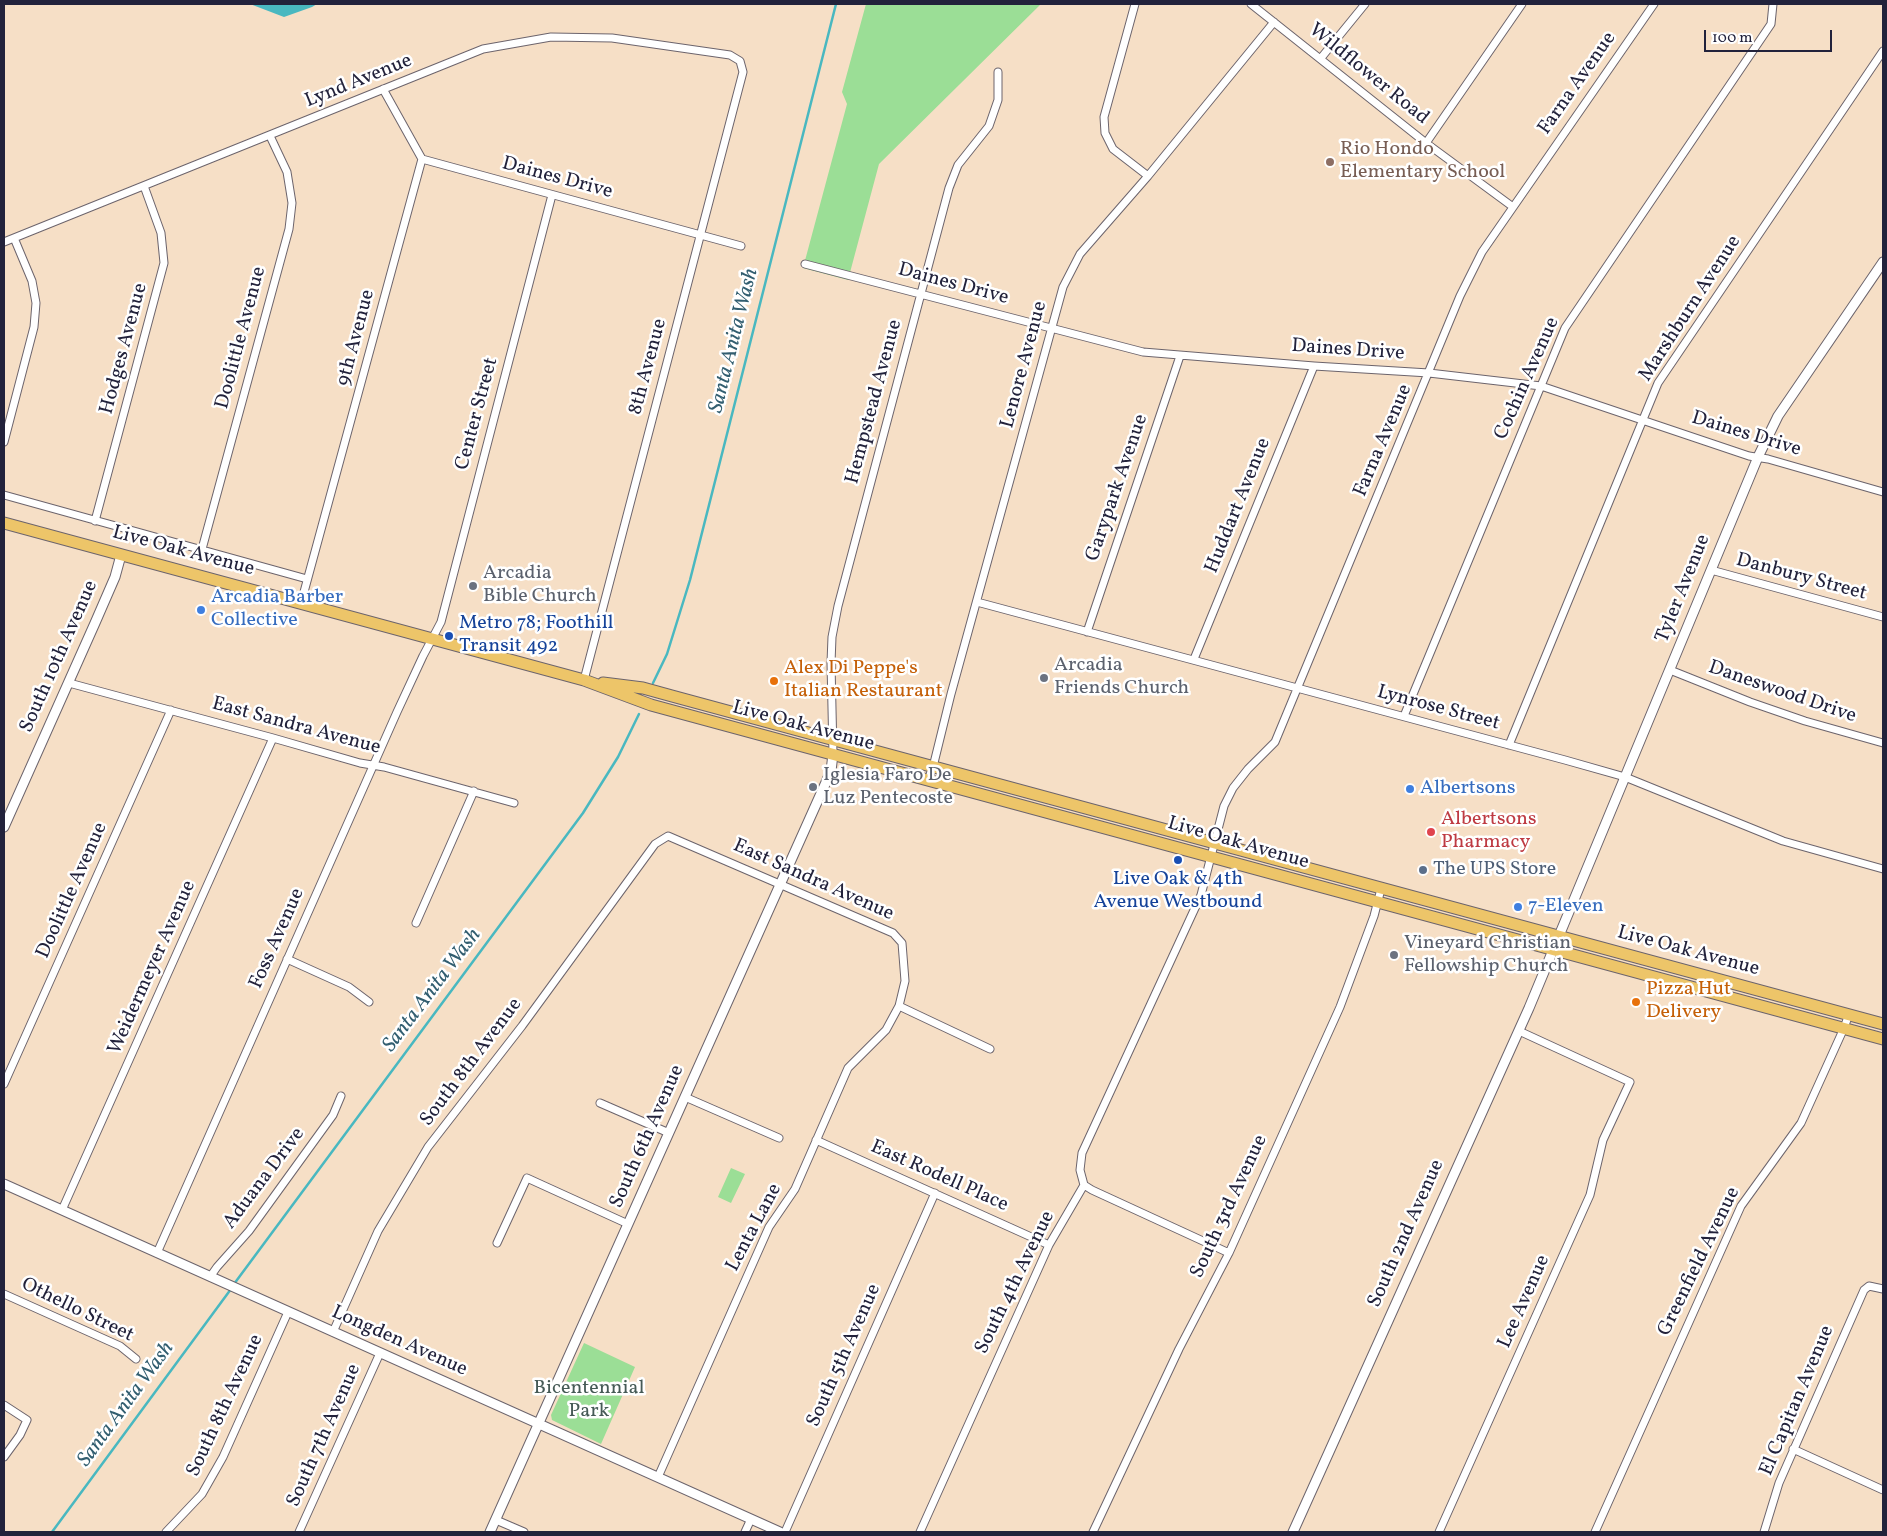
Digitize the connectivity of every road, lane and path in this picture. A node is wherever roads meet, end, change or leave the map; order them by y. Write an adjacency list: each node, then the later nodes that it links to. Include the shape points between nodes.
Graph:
1 (1135, 4): 16 (street, via 1104,117 1105,133 1113,149)
2 (1251, 4): 7 (street, Wildflower Road)
3 (1365, 4): 9 (street)
4 (1522, 4): 14 (street)
5 (1654, 4): 19 (street, Farna Avenue)
6 (1773, 4): 31 (street, Cochin Avenue, via 1771,24 1565,328)
7 (1274, 22): 9 (street, Wildflower Road); 16 (street, Lenore Avenue)
8 (1883, 51): 32 (street, Marshburn Avenue, via 1658,383)
9 (1321, 58): 14 (street, Wildflower Road)
10 (740, 61): 12 (street, Lynd Avenue, via 730,55 612,38 551,37 483,49); 20 (street, 8th Avenue, via 743,72)
11 (998, 72): 26 (street, Hempstead Avenue, via 995,113 990,126 958,165)
12 (384, 89): 13 (street, Lynd Avenue); 15 (street)
13 (270, 136): 17 (street, Lynd Avenue); 39 (street, Doolittle Avenue, via 287,172 292,203 289,229)
14 (1426, 143): 19 (street, Wildflower Road)
15 (422, 159): 18 (street, Daines Drive); 42 (street, 9th Avenue)
16 (1148, 176): 27 (street, Lenore Avenue, via 1080,254 1063,286)
17 (144, 186): 21 (street, Lynd Avenue); 37 (street, Hodges Avenue, via 161,233 164,263)
18 (552, 195): 20 (street, Daines Drive); 47 (street, Center Street, via 441,622)
19 (1513, 207): 30 (street, Farna Avenue, via 1482,252 1460,296)
20 (701, 236): 23 (street, Daines Drive); 50 (street, 8th Avenue)
21 (14, 238): 22 (street, Lynd Avenue); 33 (street, via 32,281 36,303 34,327)
22 (4, 242)
23 (741, 246)
24 (1883, 262): 34 (street, Tyler Avenue, via 1778,416)
25 (805, 264): 26 (street, Daines Drive)
26 (921, 293): 27 (street, Daines Drive); 56 (street, Hempstead Avenue, via 836,614 831,663)
27 (1051, 327): 28 (street, Daines Drive, via 1142,352); 43 (street, Lenore Avenue)
28 (1180, 356): 29 (street, Daines Drive); 46 (street, Garypark Avenue)
29 (1314, 366): 30 (street, Daines Drive); 48 (street, Huddart Avenue)
30 (1430, 373): 31 (street, Daines Drive); 52 (street, Farna Avenue)
31 (1541, 386): 32 (street, Daines Drive); 54 (street, Cochin Avenue)
32 (1643, 419): 34 (street, Daines Drive); 58 (street, Marshburn Avenue)
33 (4, 442)
34 (1758, 457): 35 (street, Daines Drive); 41 (street, Tyler Avenue)
35 (1883, 492)
36 (4, 495): 37 (street, Live Oak Avenue)
37 (95, 521): 39 (street, Live Oak Avenue)
38 (4, 523): 40 (main road, Live Oak Avenue)
39 (202, 549): 42 (street, Live Oak Avenue)
40 (121, 555): 44 (main road, Live Oak Avenue); 51 (street, South 10th Avenue, via 115,577)
41 (1711, 570): 45 (street, Danbury Street); 49 (street, Tyler Avenue)
42 (307, 578): 44 (street, 9th Avenue)
43 (977, 602): 46 (street, Lynrose Street); 61 (street, Lenore Avenue)
44 (301, 603): 47 (main road, Live Oak Avenue)
45 (1883, 617)
46 (1087, 632): 48 (street, Lynrose Street)
47 (432, 640): 50 (main road, Live Oak Avenue); 60 (street, Foss Avenue)
48 (1194, 659): 52 (street, Lynrose Street)
49 (1670, 670): 57 (street, Daneswood Drive, via 1805,721); 62 (street, Tyler Avenue)
50 (584, 680): 56 (main road, Live Oak Avenue, via 643,688); 59 (main road, Live Oak Avenue, via 637,701)
51 (69, 683): 53 (street, East Sandra Avenue); 66 (street, South 10th Avenue)
52 (1298, 688): 54 (street, Lynrose Street); 68 (street, Farna Avenue, via 1275,742 1233,788 1224,806)
53 (171, 710): 55 (street, East Sandra Avenue); 86 (street, Doolittle Avenue)
54 (1404, 716): 58 (street, Lynrose Street)
55 (273, 738): 60 (street, East Sandra Avenue); 96 (street, Weidermeyer Avenue)
56 (833, 740): 59 (street, Hempstead Avenue); 61 (main road, Live Oak Avenue)
57 (1883, 743)
58 (1509, 745): 62 (street, Lynrose Street)
59 (833, 754): 63 (main road, Live Oak Avenue); 71 (street, South 6th Avenue, via 832,767)
60 (374, 766): 64 (street, East Sandra Avenue); 77 (street, Foss Avenue)
61 (933, 767): 63 (street, Lenore Avenue); 68 (main road, Live Oak Avenue)
62 (1625, 778): 70 (street, Lynrose Street, via 1783,841); 75 (street, Tyler Avenue)
63 (928, 780): 69 (main road, Live Oak Avenue)
64 (474, 791): 65 (street, East Sandra Avenue); 74 (street)
65 (514, 803)
66 (4, 827)
67 (668, 836): 71 (street, East Sandra Avenue); 106 (street, South 8th Avenue, via 655,844 522,1026 428,1147 378,1231)
68 (1214, 843): 69 (street, Farna Avenue); 72 (main road, Live Oak Avenue)
69 (1210, 856): 73 (main road, Live Oak Avenue); 94 (street, via 1201,894 1082,1153 1080,1170)
70 (1883, 869)
71 (780, 884): 79 (street, East Sandra Avenue, via 893,933 902,943 905,981); 88 (street, South 6th Avenue)
72 (1381, 889): 73 (street, South 3rd Avenue); 75 (main road, Live Oak Avenue)
73 (1378, 903): 76 (main road, Live Oak Avenue); 101 (street, South 3rd Avenue, via 1340,1007)
74 (416, 922)
75 (1559, 937): 76 (street, Tyler Avenue); 80 (main road, Live Oak Avenue)
76 (1554, 950): 82 (main road, Live Oak Avenue); 83 (street, South 2nd Avenue)
77 (287, 959): 78 (street, via 349,987); 100 (street, Foss Avenue)
78 (369, 1002)
79 (899, 1006): 85 (street); 92 (street, Lenta Lane, via 886,1030 848,1068)
80 (1849, 1014): 81 (main road, Live Oak Avenue); 82 (street, Greenfield Avenue)
81 (1883, 1024)
82 (1844, 1028): 84 (main road, Live Oak Avenue); 128 (street, Greenfield Avenue, via 1801,1123 1741,1206)
83 (1519, 1030): 126 (street, South 2nd Avenue); 127 (street, Lee Avenue, via 1630,1082 1603,1140 1590,1195)
84 (1883, 1037)
85 (990, 1049)
86 (4, 1084)
87 (342, 1096): 102 (street, Aduana Drive, via 332,1115 249,1231)
88 (685, 1097): 90 (street, South 6th Avenue); 91 (street)
89 (600, 1103): 90 (street)
90 (669, 1133): 97 (street, South 6th Avenue)
91 (779, 1138)
92 (816, 1140): 95 (street, East Rodell Place); 113 (street, Lenta Lane, via 795,1189 769,1227)
93 (4, 1184): 96 (street, Longden Avenue)
94 (1084, 1185): 99 (street, South 4th Avenue); 101 (street)
95 (935, 1193): 99 (street, East Rodell Place); 123 (street, South 5th Avenue)
96 (62, 1210): 100 (street, Longden Avenue)
97 (628, 1224): 98 (street, via 527,1178); 110 (street, South 6th Avenue)
98 (497, 1244)
99 (1049, 1245): 124 (street, South 4th Avenue)
100 (157, 1253): 102 (street, Longden Avenue)
101 (1229, 1253): 125 (street, South 3rd Avenue, via 1179,1349)
102 (210, 1277): 105 (street, Longden Avenue)
103 (1883, 1289): 111 (street, El Capitan Avenue, via 1868,1286 1864,1290)
104 (4, 1294): 108 (street, Othello Street, via 120,1346)
105 (288, 1312): 106 (street, Longden Avenue); 117 (street, South 8th Avenue, via 223,1457 202,1494)
106 (333, 1332): 107 (street, Longden Avenue)
107 (380, 1353): 110 (street, Longden Avenue); 118 (street, South 7th Avenue)
108 (136, 1359)
109 (4, 1405): 112 (street, via 27,1420)
110 (539, 1424): 113 (street, Longden Avenue); 116 (street, South 6th Avenue)
111 (1793, 1449): 114 (street); 129 (street, El Capitan Avenue)
112 (4, 1456)
113 (658, 1477): 115 (street, Longden Avenue)
114 (1883, 1490)
115 (751, 1519): 121 (street); 122 (street, Longden Avenue)
116 (496, 1520): 119 (street, South 6th Avenue); 120 (street)
117 (166, 1532)
118 (299, 1532)
119 (490, 1532)
120 (524, 1532)
121 (745, 1532)
122 (780, 1532)
123 (785, 1532)
124 (920, 1532)
125 (1094, 1532)
126 (1293, 1532)
127 (1440, 1532)
128 (1594, 1532)
129 (1764, 1532)

